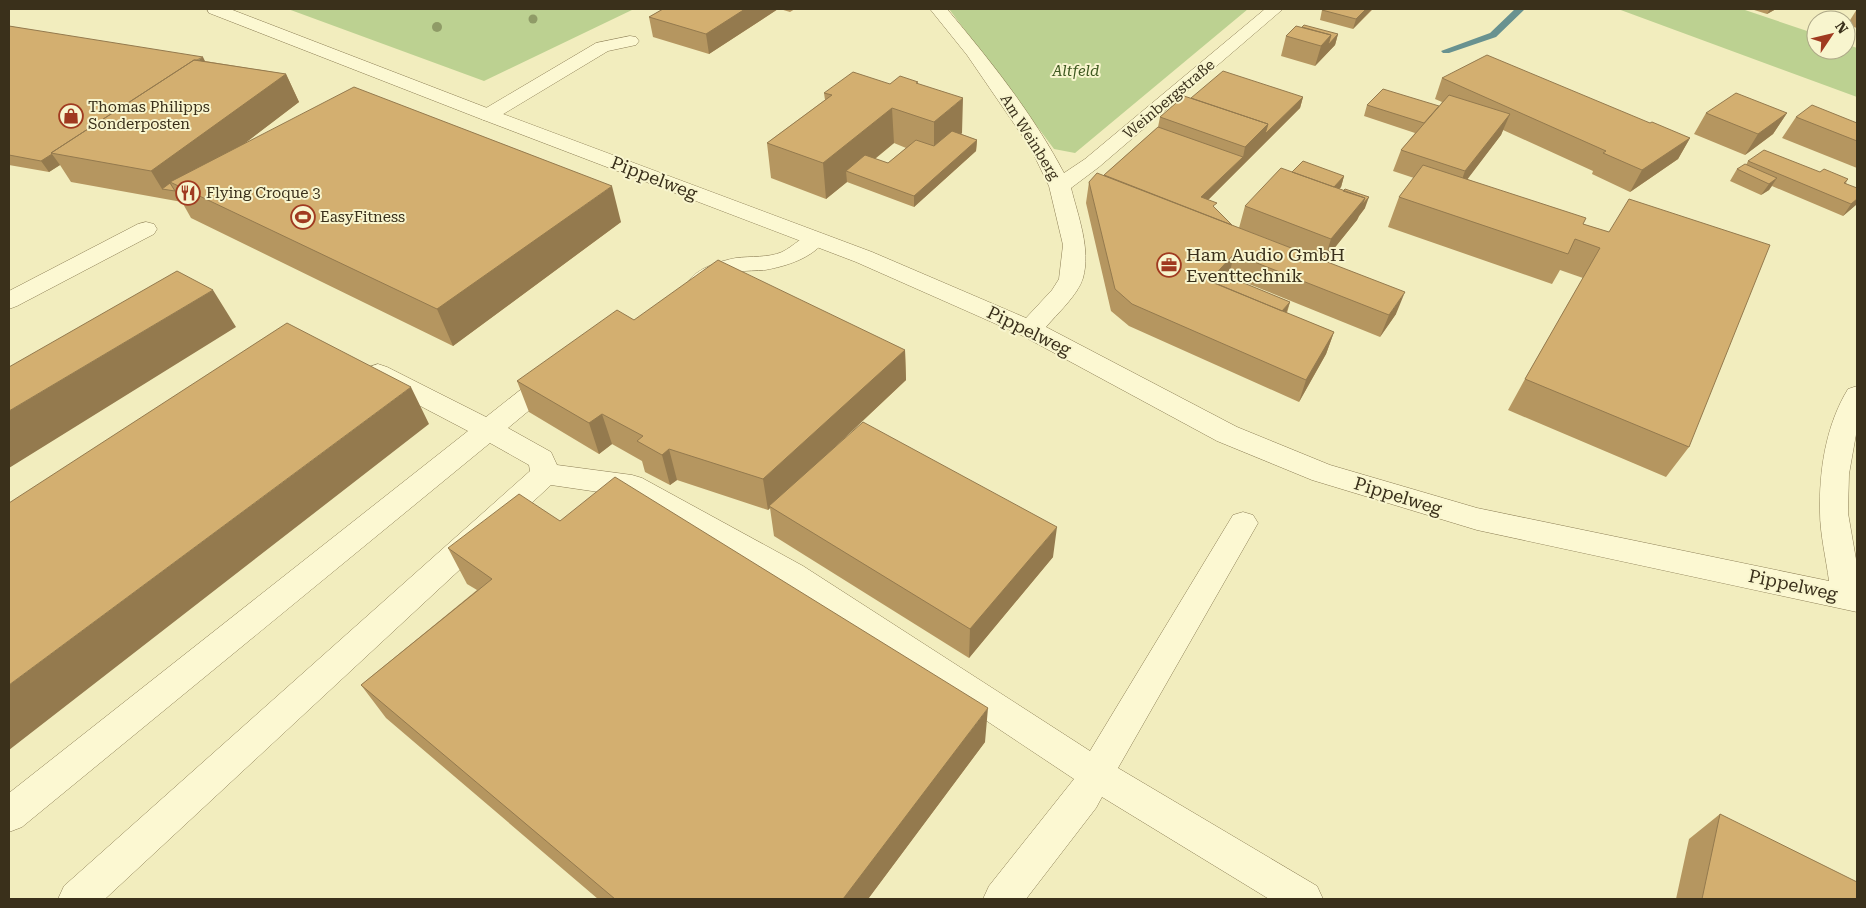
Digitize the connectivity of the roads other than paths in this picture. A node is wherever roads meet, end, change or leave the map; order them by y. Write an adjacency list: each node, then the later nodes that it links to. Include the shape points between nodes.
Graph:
1 (214, 9): 5 (street, Pippelweg)
2 (938, 9): 6 (street, Am Weinberg, via 973,51 1040,146)
3 (1275, 9): 6 (street, Weinbergstraße, via 1092,163)
4 (630, 41): 5 (street, via 602,47)
5 (488, 115): 8 (street, Pippelweg)
6 (1060, 186): 11 (street, Am Weinberg, via 1074,245 1071,279)
7 (146, 229): 10 (street)
8 (815, 238): 9 (street, via 789,257 736,265 714,273); 11 (street, Pippelweg)
9 (682, 294)
10 (9, 301)
11 (1030, 329): 18 (street, Pippelweg, via 1227,434 1322,473 1476,519)
12 (356, 362): 15 (street)
13 (576, 363): 15 (street, via 551,378)
14 (1857, 395): 18 (street, via 1842,434 1835,474 1834,513)
15 (488, 429): 16 (street, via 541,459); 20 (street)
16 (544, 474): 19 (street, via 632,486 792,574); 21 (street)
17 (1242, 523): 19 (street)
18 (1852, 597)
19 (1096, 774): 22 (street, via 1083,796); 23 (street)
20 (9, 815)
21 (77, 899)
22 (1002, 899)
23 (1304, 899)

